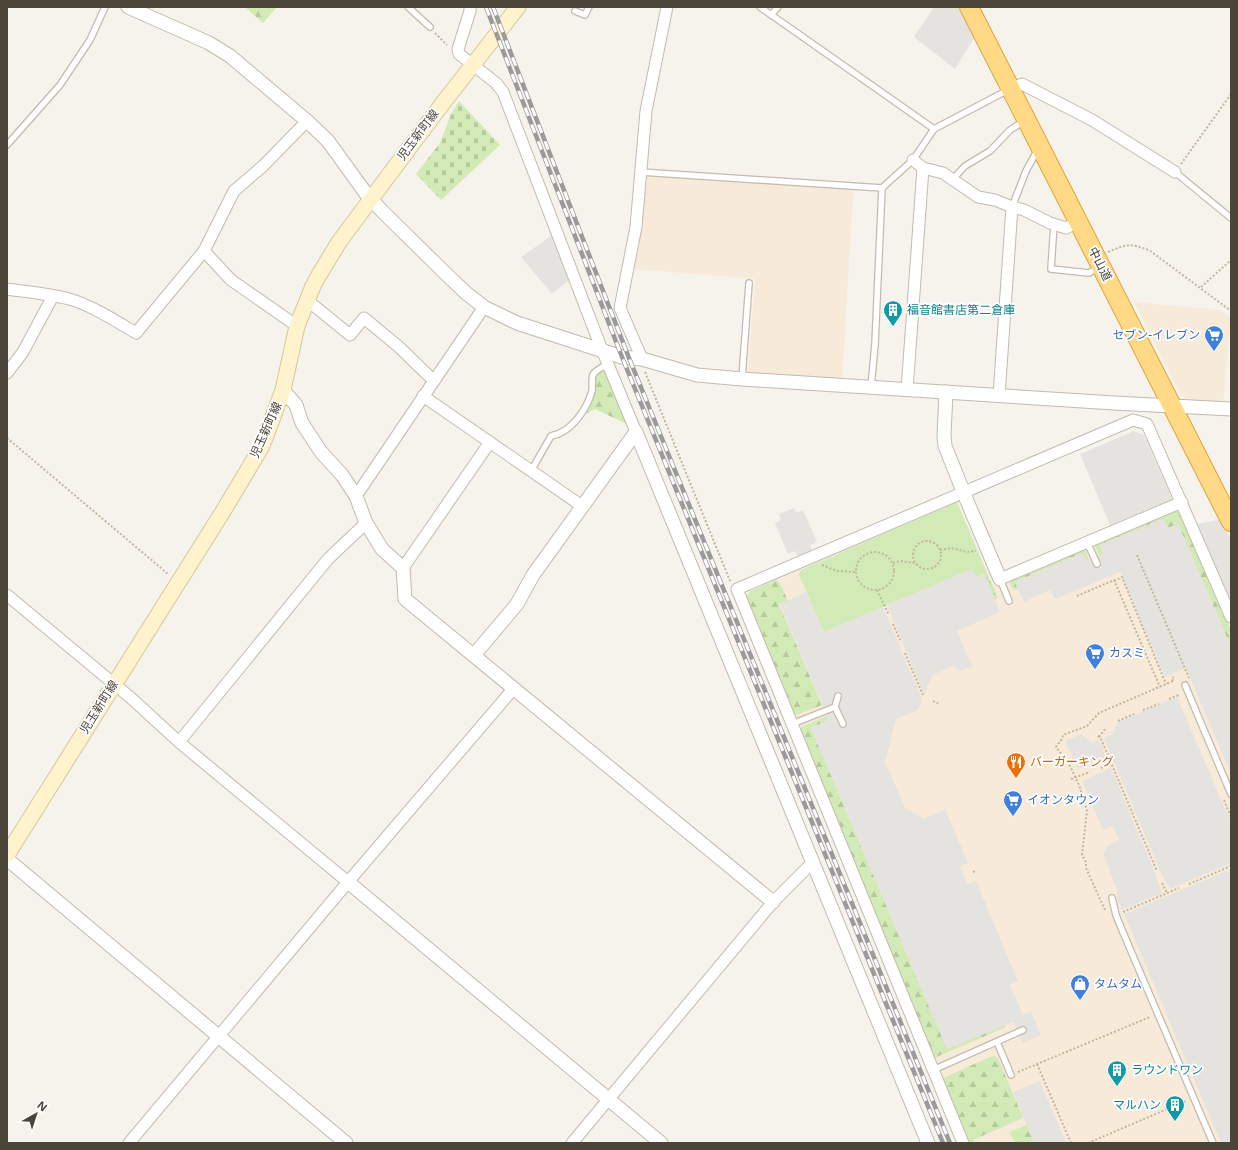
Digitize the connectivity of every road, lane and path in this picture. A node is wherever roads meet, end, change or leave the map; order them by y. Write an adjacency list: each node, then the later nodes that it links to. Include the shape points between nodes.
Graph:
1 (105, 7): 21 (lane, via 90,40 60,85)
2 (128, 7): 19 (street, via 209,42 230,56)
3 (408, 7): 13 (lane)
4 (470, 7): 14 (street, via 458,49)
5 (518, 7): 15 (main road, 児玉新町線)
6 (589, 7): 11 (lane, via 585,15)
7 (667, 7): 25 (street, via 646,111)
8 (760, 7): 12 (lane)
9 (778, 7): 12 (lane)
10 (969, 7): 16 (highway, 中山道)
11 (575, 11)
12 (771, 15): 20 (lane)
13 (430, 27): 14 (path)
14 (460, 56): 15 (street)
15 (473, 66): 29 (main road, 児玉新町線); 45 (street, via 504,92)
16 (1010, 89): 18 (highway, 中山道); 20 (lane); 26 (street, via 1022,84 1092,120)
17 (1231, 94): 26 (path)
18 (1027, 120): 22 (highway, 中山道); 27 (lane, via 1018,124 990,150 965,166)
19 (307, 121): 29 (street, via 328,141); 34 (street, via 263,166 234,191)
20 (934, 129): 23 (lane)
21 (7, 145)
22 (1040, 146): 30 (lane, via 1026,171); 32 (highway, 中山道)
23 (913, 160): 24 (street); 28 (lane)
24 (923, 168): 27 (street, via 942,173); 53 (street)
25 (641, 172): 28 (lane); 46 (street, via 636,227 620,308)
26 (1175, 172): 31 (lane)
27 (952, 180): 30 (street, via 978,198 995,200)
28 (882, 188): 51 (lane)
29 (371, 198): 41 (main road, 児玉新町線, via 332,254); 42 (street, via 443,272)
30 (1012, 207): 33 (street); 56 (street)
31 (1231, 218)
32 (1078, 222): 33 (street, via 1066,228); 36 (highway, 中山道)
33 (1054, 224): 36 (lane, via 1051,269 1088,273)
34 (204, 251): 40 (street, via 136,333 111,318 70,300); 44 (street, via 231,280)
35 (1231, 260): 38 (path)
36 (1099, 261): 38 (path, via 1124,245 1135,245 1149,250); 58 (highway, 中山道)
37 (749, 283): 49 (lane)
38 (1200, 287): 43 (path)
39 (7, 290): 40 (street)
40 (53, 296): 48 (street, via 23,352)
41 (307, 300): 44 (main road, 児玉新町線); 50 (street, via 350,335 364,318)
42 (484, 307): 45 (street, via 517,323); 50 (street)
43 (1231, 311)
44 (297, 326): 52 (main road, 児玉新町線)
45 (602, 350): 46 (street, via 622,357); 47 (street)
46 (642, 359): 49 (street, via 697,375); 84 (path, via 642,365 728,578 731,585)
47 (608, 364): 61 (street); 64 (lane, via 594,374 592,390 578,418 559,435 551,436)
48 (7, 373)
49 (742, 379): 51 (street)
50 (434, 381): 55 (street)
51 (871, 387): 53 (street)
52 (284, 390): 66 (street, via 296,405 302,423 320,452 342,475); 83 (main road, 児玉新町線, via 262,446)
53 (907, 390): 54 (street)
54 (946, 392): 56 (street); 65 (street, via 945,446)
55 (423, 396): 63 (street); 66 (street)
56 (999, 396): 57 (street)
57 (1142, 405): 58 (street); 60 (street)
58 (1173, 406): 59 (street); 69 (highway, 中山道)
59 (1231, 409)
60 (1140, 422): 65 (street, via 1133,420); 67 (street, via 1148,424)
61 (636, 432): 68 (street); 125 (street)
62 (7, 438): 83 (path)
63 (490, 442): 64 (street); 79 (street)
64 (531, 471): 68 (street)
65 (964, 493): 81 (street); 84 (street)
66 (356, 496): 70 (street)
67 (1182, 502): 71 (street); 90 (street)
68 (582, 506): 94 (street, via 533,575 517,604)
69 (1231, 522)
70 (366, 523): 79 (street, via 382,549); 116 (street, via 328,559)
71 (1087, 542): 78 (lane); 81 (street)
72 (940, 550): 73 (path); 77 (path, via 941,559 932,569 922,569); 77 (path, via 934,543 920,543 912,554)
73 (979, 550)
74 (1137, 555): 98 (path)
75 (818, 563): 80 (path, via 837,571)
76 (893, 563): 77 (path); 80 (path, via 879,552 867,553 858,561); 85 (path, via 892,580 886,587)
77 (915, 563)
78 (1097, 564)
79 (402, 568): 94 (street, via 405,599)
80 (856, 572): 85 (path, via 860,584 865,588)
81 (1000, 579): 88 (lane)
82 (1114, 581): 87 (path); 97 (path, via 1122,577); 100 (path)
83 (178, 582): 96 (main road, 児玉新町線)
84 (737, 589): 113 (street)
85 (877, 590): 89 (path)
86 (7, 595): 96 (street)
87 (1077, 596)
88 (1009, 601)
89 (889, 615)
90 (1231, 617)
91 (893, 624): 92 (path)
92 (900, 640)
93 (905, 653): 102 (path)
94 (474, 655): 101 (street)
95 (1174, 677): 97 (path, via 1173,681)
96 (113, 684): 116 (street); 123 (main road, 児玉新町線)
97 (1166, 684): 100 (path)
98 (1192, 684)
99 (1184, 685): 122 (lane)
100 (1160, 687): 120 (path, via 1098,713 1088,727 1063,735 1056,747 1066,759)
101 (514, 688): 128 (street); 135 (street)
102 (923, 695)
103 (1179, 695): 105 (path)
104 (838, 696): 109 (lane)
105 (1169, 699)
106 (933, 701): 107 (path)
107 (939, 704)
108 (1159, 704): 110 (path)
109 (835, 707): 113 (lane); 114 (lane)
110 (1143, 710)
111 (1134, 714): 112 (path)
112 (1118, 721)
113 (792, 724): 142 (street)
114 (843, 724)
115 (1106, 728): 117 (path, via 1099,737)
116 (179, 742): 128 (street)
117 (1112, 763): 118 (path); 127 (path)
118 (1101, 768)
119 (1090, 772): 120 (path)
120 (1075, 777): 121 (path); 133 (path, via 1087,811 1082,855)
121 (1071, 779)
122 (1231, 794)
123 (7, 855)
124 (7, 859): 139 (street)
125 (813, 862): 135 (street); 150 (street)
126 (1231, 866): 130 (path)
127 (1157, 871)
128 (348, 882): 139 (street); 144 (street)
129 (1162, 883): 132 (path)
130 (1188, 884)
131 (1179, 888): 132 (path)
132 (1167, 893): 136 (path)
133 (1099, 896)
134 (1112, 898): 154 (lane, via 1122,930)
135 (773, 902): 144 (street)
136 (1123, 912)
137 (1150, 1017): 141 (path)
138 (1023, 1030): 140 (lane)
139 (218, 1036): 146 (street); 147 (street)
140 (997, 1042): 142 (lane); 143 (lane)
141 (1037, 1064): 143 (path); 152 (path)
142 (933, 1070): 151 (street)
143 (1011, 1074)
144 (609, 1099): 148 (street); 149 (street)
145 (1186, 1101): 153 (path)
146 (129, 1143)
147 (346, 1143)
148 (572, 1143)
149 (661, 1143)
150 (928, 1143)
151 (963, 1143)
152 (1071, 1143)
153 (1088, 1143)
154 (1213, 1143)

